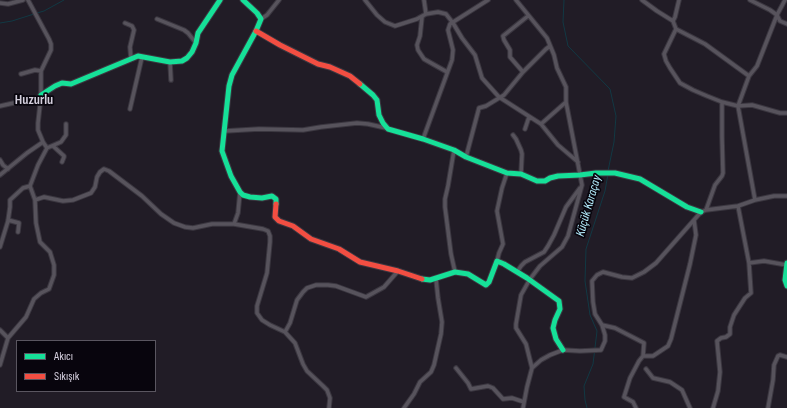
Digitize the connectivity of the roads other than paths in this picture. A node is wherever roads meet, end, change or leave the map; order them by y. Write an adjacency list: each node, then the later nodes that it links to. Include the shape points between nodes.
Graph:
1 (23, 0): 14 (street, via 8,4)
2 (28, 0): 32 (street, via 51,44 51,50)
3 (220, 0): 27 (street, via 198,33)
4 (243, 0): 20 (street)
5 (279, 0): 20 (street)
6 (365, 0): 18 (street, via 385,22 395,26)
7 (424, 0): 15 (street)
8 (488, 0): 23 (street)
9 (516, 0): 17 (street)
10 (642, 0): 21 (street)
11 (679, 0): 21 (street)
12 (750, 0): 16 (street)
13 (785, 0): 16 (street)
14 (0, 3)
15 (426, 14): 18 (street); 23 (street, via 446,14)
16 (777, 15): 24 (street, via 780,21); 36 (street, via 757,66)
17 (528, 16): 28 (street, via 547,38); 34 (street, via 504,36 510,57)
18 (422, 17): 33 (street, via 418,50 424,59)
19 (157, 19): 27 (street, via 184,30)
20 (261, 19): 26 (street)
21 (672, 21): 25 (street)
22 (125, 23): 30 (street, via 134,30 130,47)
23 (454, 23): 33 (street, via 450,24 448,30 453,50); 39 (street, via 475,55 482,78)
24 (787, 24)
25 (676, 29): 36 (street, via 705,44); 42 (street, via 664,54 670,68 680,83)
26 (256, 31): 51 (street, via 318,64 350,76 377,100 379,115); 53 (street, via 232,75)
27 (196, 43): 31 (street, via 187,58)
28 (550, 46): 34 (street); 41 (street, via 566,87)
29 (142, 57): 30 (street); 31 (street); 46 (street)
30 (131, 59): 38 (street, via 79,82 62,83)
31 (170, 62): 37 (street)
32 (41, 71): 35 (street, via 34,70); 38 (street)
33 (447, 72): 55 (street)
34 (523, 72): 39 (street, via 504,95)
35 (21, 74)
36 (749, 76): 45 (street)
37 (171, 80)
38 (41, 95)
39 (499, 97): 48 (street); 60 (street, via 479,108)
40 (36, 98): 44 (street)
41 (566, 102): 50 (street); 63 (street)
42 (722, 102): 45 (street); 76 (street, via 723,173)
43 (40, 105): 56 (street, via 38,130)
44 (0, 106)
45 (738, 106): 47 (street, via 752,105); 74 (street)
46 (130, 109)
47 (787, 113)
48 (529, 117): 50 (street); 52 (street)
49 (66, 124): 57 (street, via 66,135 61,142)
50 (541, 124): 63 (street, via 558,145)
51 (386, 128): 53 (street, via 357,123 303,130); 55 (street)
52 (525, 129)
53 (224, 131): 71 (street, via 222,151)
54 (513, 136): 66 (street, via 522,150)
55 (423, 139): 59 (street)
56 (43, 142): 58 (street); 64 (street)
57 (53, 146): 58 (street); 62 (street, via 64,156)
58 (48, 148): 70 (street)
59 (454, 150): 60 (street); 86 (street, via 445,207)
60 (466, 157): 65 (street)
61 (0, 160): 64 (street)
62 (62, 162)
63 (578, 162): 68 (street)
64 (8, 169): 67 (street)
65 (507, 173): 66 (street); 82 (street, via 497,211 503,244)
66 (521, 174): 68 (street, via 537,181 558,176)
67 (0, 175)
68 (580, 175): 69 (street); 76 (street, via 615,173 640,179 687,207)
69 (582, 185): 87 (street, via 566,207 544,252 525,262); 89 (street, via 568,236 562,247 540,266)
70 (30, 186): 73 (street); 77 (street, via 23,188 10,200)
71 (240, 192): 79 (street); 85 (street, via 250,197 276,198 275,217 279,221 293,226 311,239 339,249 360,262)
72 (787, 196): 74 (street)
73 (35, 200): 79 (street, via 44,197 63,201 73,200 91,193 97,177 104,169 174,223 194,228 212,224); 94 (street, via 40,242 50,252 54,275 49,288 34,299 26,317)
74 (755, 200): 75 (street)
75 (738, 206): 76 (street); 83 (street)
76 (704, 211): 78 (street)
77 (8, 220): 80 (street, via 20,223); 81 (street)
78 (694, 220): 91 (street, via 656,263 644,272 632,278 603,272 597,275 592,281 594,314); 96 (street, via 696,235 671,339 668,346 653,356)
79 (234, 224): 93 (street, via 268,231 270,242 267,273 257,313 262,320)
80 (18, 232)
81 (0, 247)
82 (497, 261): 86 (street, via 486,285 468,274); 87 (street)
83 (749, 264): 84 (street, via 764,261); 108 (street, via 751,292 734,315 730,334 717,341 720,372)
84 (787, 264): 90 (street)
85 (398, 272): 88 (street, via 418,278); 93 (street, via 384,287 366,297 336,286 316,285 307,288 297,300 290,323)
86 (456, 272): 88 (street)
87 (517, 272): 89 (street)
88 (436, 279): 104 (street, via 442,322 434,365)
89 (530, 279): 95 (street, via 559,301 560,308 553,328); 100 (street, via 521,295 516,328 526,344)
90 (787, 286)
91 (602, 325): 95 (street, via 605,341 601,350); 96 (street, via 615,328 644,343)
92 (0, 330): 94 (street)
93 (284, 332): 103 (street, via 295,343 307,371 327,390 330,398)
94 (8, 338): 98 (street)
95 (563, 350): 100 (street, via 541,360)
96 (643, 356): 106 (street, via 630,378 624,397 633,402)
97 (787, 357): 109 (street, via 778,356 774,365 774,380)
98 (0, 365)
99 (456, 368): 102 (street, via 471,388 488,386 503,399 512,398)
100 (532, 368): 102 (street)
101 (646, 369): 107 (street, via 653,378 670,382 682,390)
102 (524, 402): 105 (street)
103 (329, 408)
104 (404, 408)
105 (523, 408)
106 (636, 408)
107 (690, 408)
108 (713, 408)
109 (768, 408)

